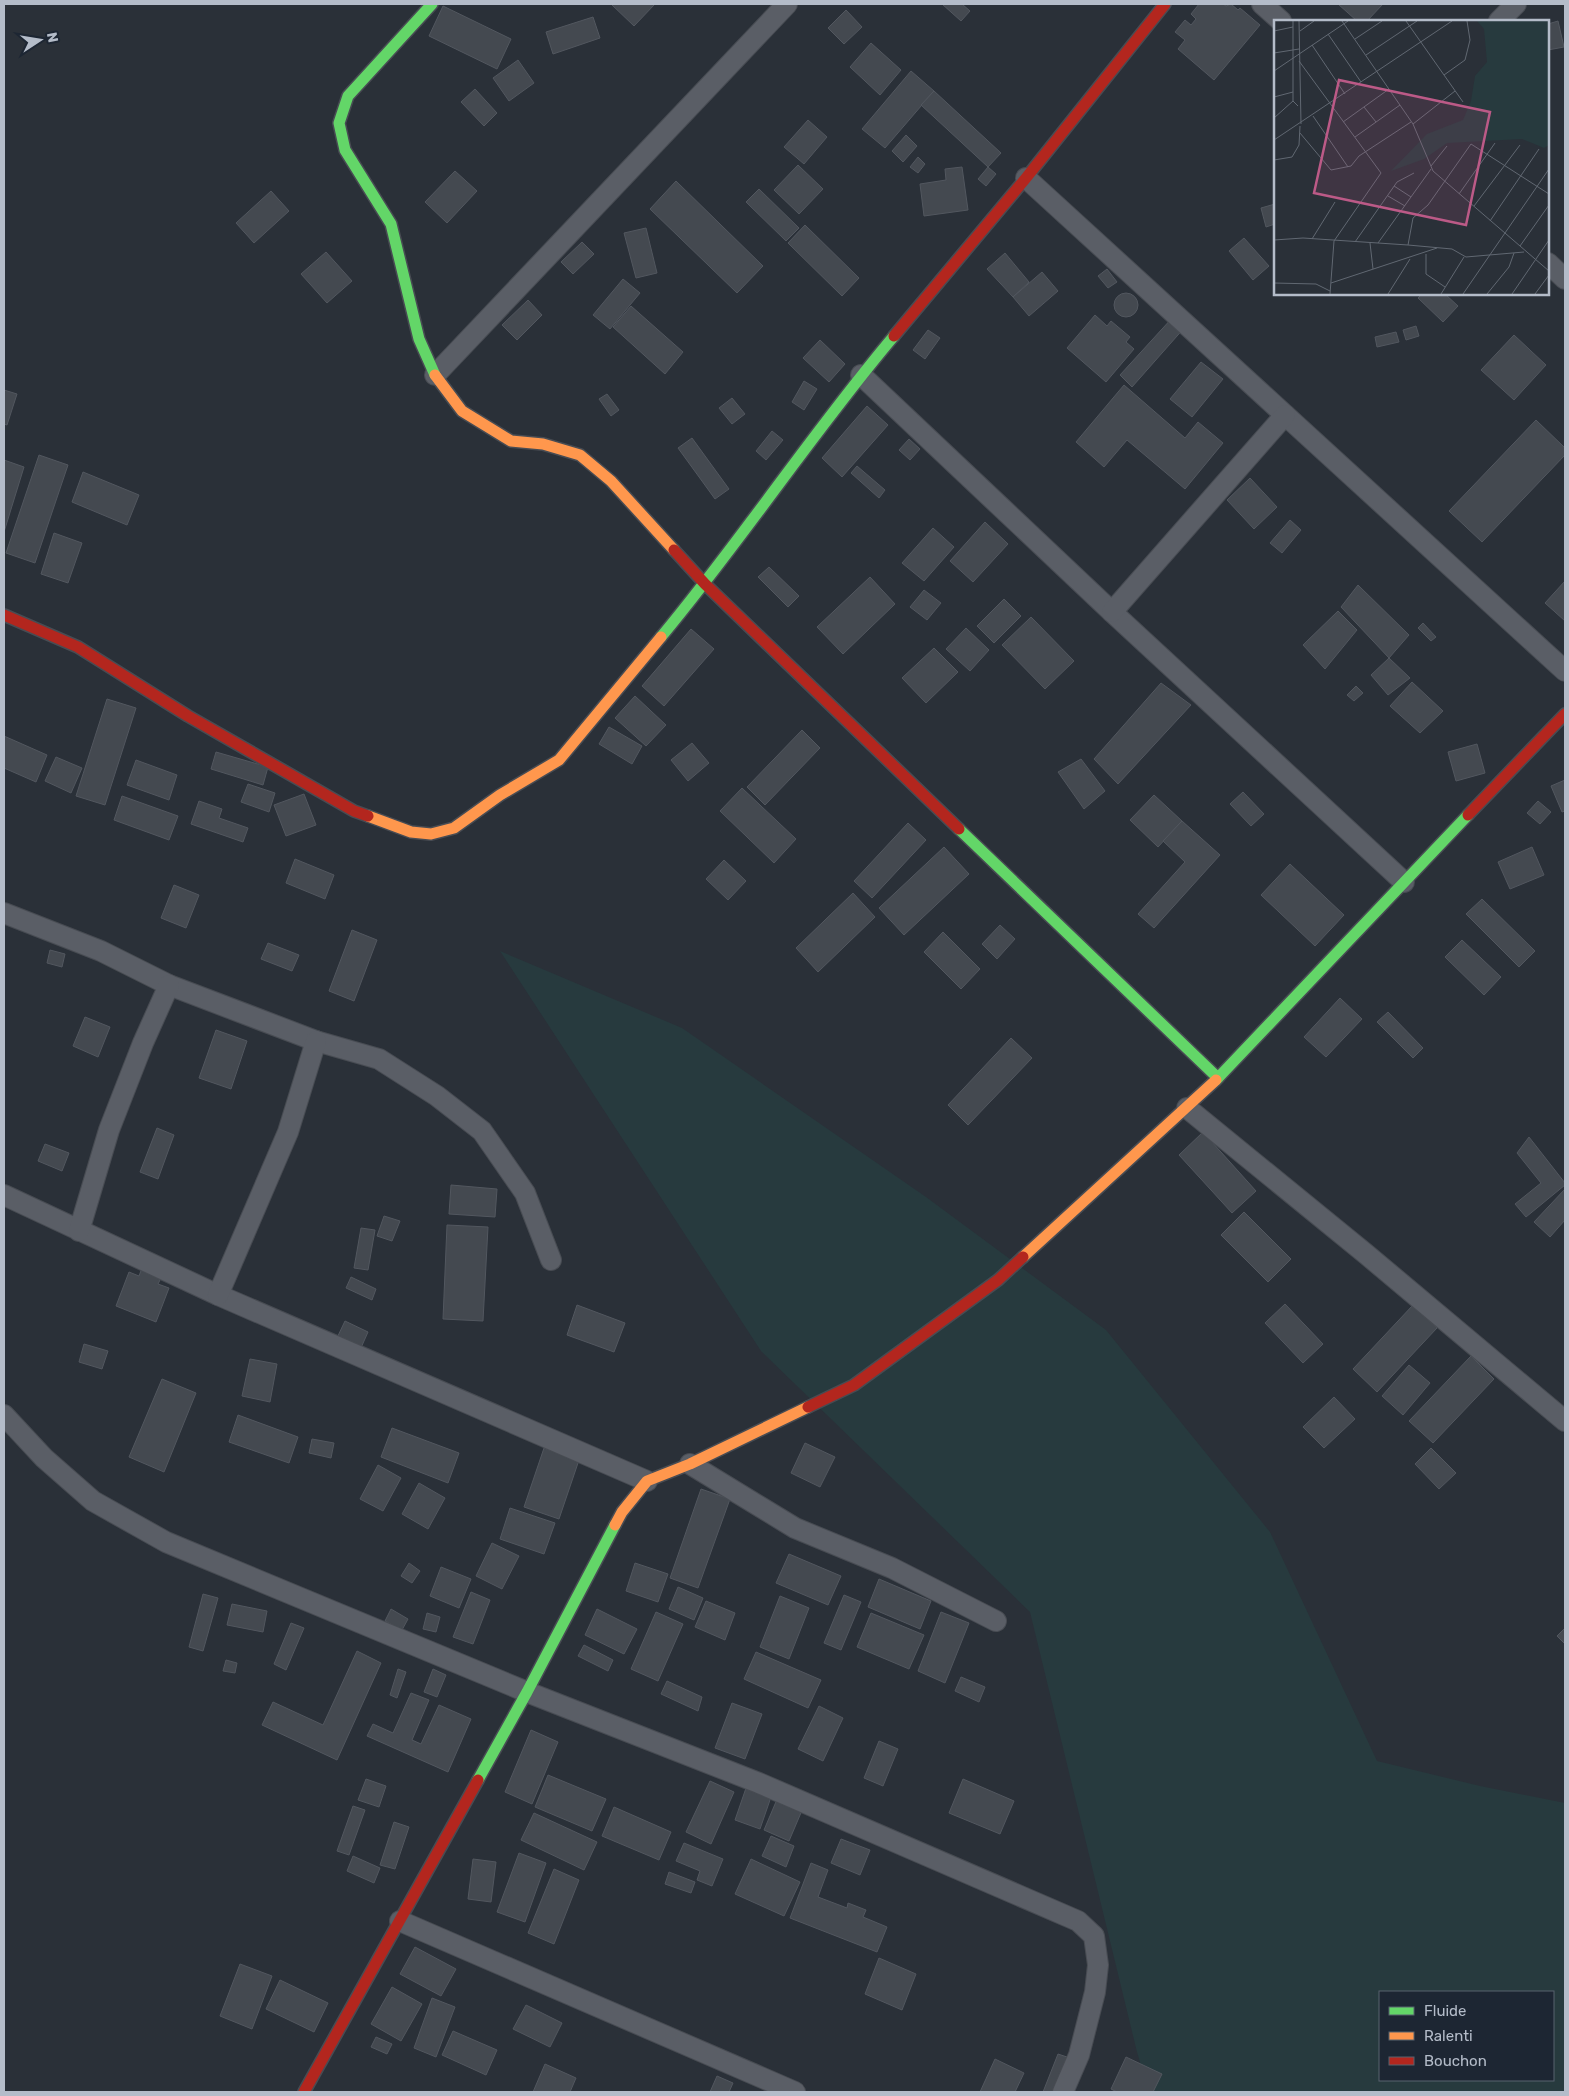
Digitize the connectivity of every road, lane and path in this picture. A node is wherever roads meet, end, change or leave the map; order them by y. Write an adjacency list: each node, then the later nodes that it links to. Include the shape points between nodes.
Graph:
1 (432, 4): 11 (street, via 348,96 339,123 345,150 391,224 419,339)
2 (787, 4): 11 (street)
3 (1165, 4): 8 (street)
4 (1262, 4): 6 (street)
5 (1516, 4): 7 (street)
6 (1280, 20)
7 (1500, 20)
8 (1026, 178): 12 (street); 13 (street)
9 (1549, 264): 10 (street)
10 (1565, 279)
11 (435, 375): 14 (street, via 462,411 510,441 544,444 580,455 611,482)
12 (861, 375): 14 (street); 15 (street)
13 (1285, 415): 15 (street); 17 (street)
14 (705, 584): 16 (street, via 559,760 500,795 454,828 431,834 411,832 354,811 188,716 78,647); 23 (street)
15 (1112, 612): 19 (street)
16 (4, 615)
17 (1565, 671)
18 (1565, 714): 19 (street)
19 (1404, 882): 23 (street)
20 (4, 912): 21 (street, via 101,951)
21 (169, 985): 22 (street); 26 (street, via 109,1130)
22 (316, 1040): 27 (street, via 378,1059 436,1096 482,1131 525,1193); 28 (street, via 288,1132)
23 (1218, 1078): 24 (street)
24 (1187, 1108): 30 (street); 31 (street, via 998,1280 854,1385)
25 (4, 1195): 26 (street)
26 (79, 1232): 28 (street)
27 (550, 1260)
28 (218, 1295): 32 (street)
29 (4, 1415): 34 (street, via 44,1458 93,1501 166,1542)
30 (1565, 1421)
31 (690, 1464): 32 (street); 33 (street, via 795,1528 892,1568)
32 (647, 1481): 34 (street, via 622,1512)
33 (996, 1621)
34 (527, 1692): 35 (street); 38 (street, via 759,1783 1078,1921 1094,1936 1098,1965 1095,1992 1079,2055)
35 (400, 1920): 36 (street); 37 (street)
36 (304, 2092)
37 (794, 2092)
38 (1063, 2092)

